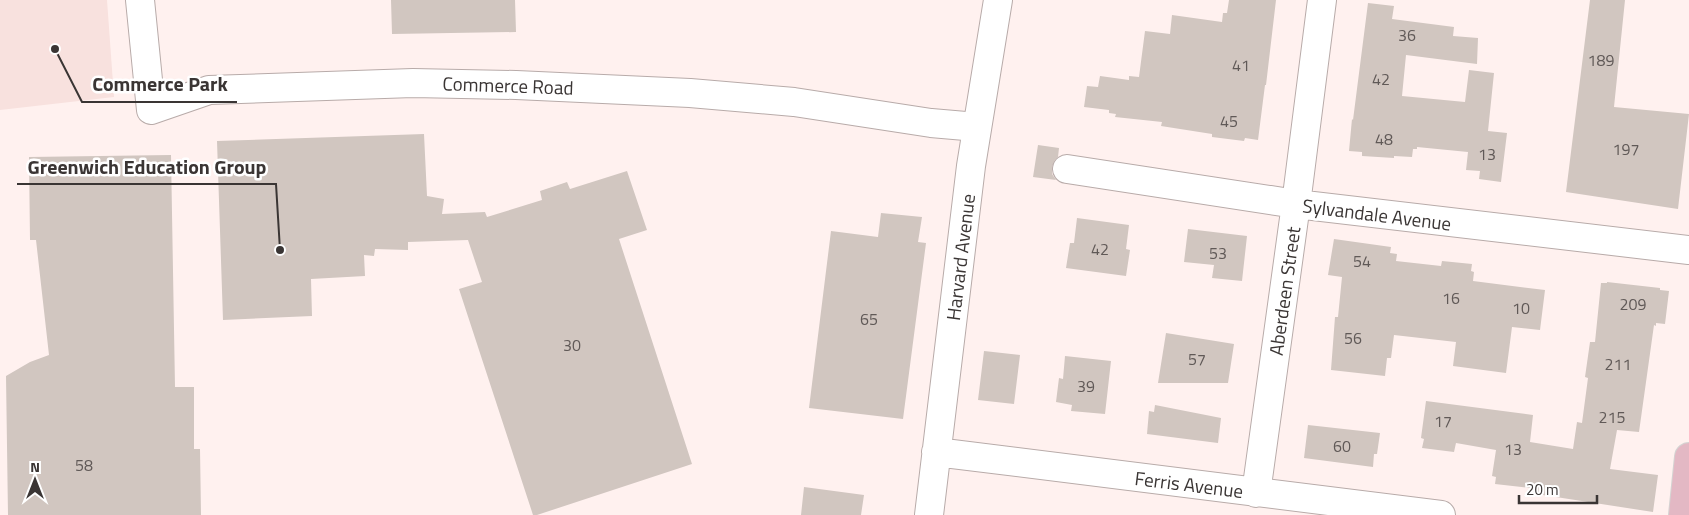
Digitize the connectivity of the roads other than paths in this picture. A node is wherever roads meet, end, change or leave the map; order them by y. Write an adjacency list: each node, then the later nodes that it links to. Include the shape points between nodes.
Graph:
1 (140, 0): 4 (street, Commerce Road, via 151,110 209,90 413,83 516,84 785,101)
2 (998, 0): 4 (street, Harvard Avenue)
3 (1322, 0): 6 (street, Aberdeen Street)
4 (977, 127): 8 (street, Harvard Avenue)
5 (1067, 169): 6 (street, Sylvandale Avenue)
6 (1296, 204): 7 (street, Sylvandale Avenue); 10 (street, Aberdeen Street)
7 (1689, 250)
8 (936, 452): 10 (street, Ferris Avenue); 11 (street, Harvard Avenue)
9 (1689, 458): 13 (main road)
10 (1256, 492): 12 (street, Ferris Avenue)
11 (929, 515)
12 (1441, 515)
13 (1683, 515)

